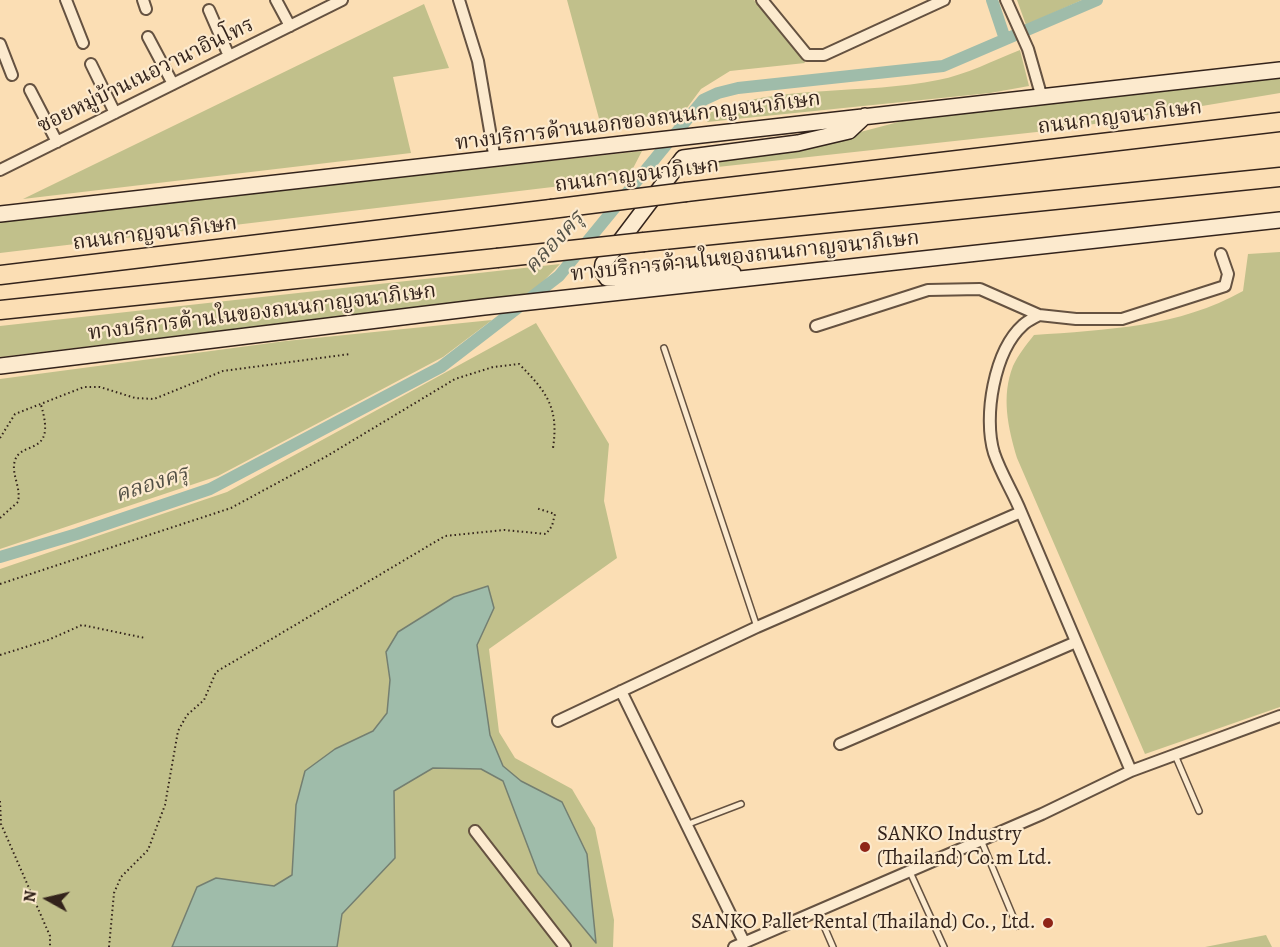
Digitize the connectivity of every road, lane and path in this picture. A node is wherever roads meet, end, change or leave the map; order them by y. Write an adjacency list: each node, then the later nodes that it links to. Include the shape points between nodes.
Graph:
1 (66, 0): 11 (street)
2 (276, 0): 9 (street)
3 (342, 0): 9 (street, ซอยหมู่บ้านเนอวานาอินโทร)
4 (459, 0): 24 (street, via 478,61)
5 (762, 0): 6 (street, via 807,55 824,55)
6 (944, 0)
7 (1006, 0): 19 (street, via 1028,49)
8 (209, 10): 13 (street)
9 (290, 26): 13 (street, ซอยหมู่บ้านเนอวานาอินโทร)
10 (148, 37): 17 (street)
11 (83, 43)
12 (0, 44): 16 (street)
13 (229, 56): 17 (street, ซอยหมู่บ้านเนอวานาอินโทร)
14 (91, 64): 20 (street)
15 (1280, 70): 19 (main road, ทางบริการด้านนอกของถนนกาญจนาภิเษก)
16 (12, 75)
17 (173, 84): 20 (street, ซอยหมู่บ้านเนอวานาอินโทร)
18 (30, 90): 23 (street)
19 (1042, 98): 21 (main road, ทางบริการด้านนอกของถนนกาญจนาภิเษก)
20 (116, 113): 23 (street, ซอยหมู่บ้านเนอวานาอินโทร)
21 (865, 116): 24 (main road, ทางบริการด้านนอกของถนนกาญจนาภิเษก); 31 (main road, via 849,131 829,136 683,158 603,264 602,271 607,278 709,272)
22 (1276, 122): 30 (highway, ถนนกาญจนาภิเษก, bridge)
23 (57, 142): 25 (street, ซอยหมู่บ้านเนอวานาอินโทร)
24 (495, 160): 27 (main road, ทางบริการด้านนอกของถนนกาญจนาภิเษก)
25 (1, 168)
26 (1280, 177): 32 (highway, bridge)
27 (0, 214)
28 (1280, 220): 31 (main road, ทางบริการด้านในของถนนกาญจนาภิเษก)
29 (1221, 254): 33 (street, via 1228,274 1225,286 1218,289 1122,319)
30 (0, 274)
31 (778, 276): 37 (main road, ทางบริการด้านในของถนนกาญจนาภิเษก)
32 (0, 310)
33 (1039, 315): 34 (street, via 980,289 964,288 928,290); 42 (street, via 1023,325 1003,357 989,412 994,453)
34 (816, 326)
35 (664, 348): 45 (lane)
36 (350, 354): 38 (path, via 223,371 154,399 84,387)
37 (0, 366)
38 (41, 405): 39 (path, via 15,414); 43 (path, via 46,435 16,459 18,502)
39 (0, 438)
40 (553, 448): 44 (path, via 556,429 552,405 534,380 519,364 493,367 455,379 231,508)
41 (536, 508): 66 (path, via 555,514 546,534 504,530 445,536 216,672 204,700 187,715 178,731 165,805 148,850 121,877 114,893)
42 (1022, 512): 45 (street); 47 (street)
43 (0, 518)
44 (0, 584)
45 (757, 627): 49 (street)
46 (145, 638): 48 (path, via 82,625)
47 (1076, 642): 52 (street); 54 (street)
48 (0, 655)
49 (621, 691): 51 (street); 58 (street)
50 (1280, 716): 53 (street)
51 (558, 721)
52 (840, 744)
53 (1175, 755): 54 (street); 57 (lane)
54 (1131, 771): 60 (street)
55 (0, 801): 65 (path, via 1,824 50,936)
56 (741, 804): 58 (lane)
57 (1199, 811)
58 (686, 825): 64 (street)
59 (476, 831): 67 (street)
60 (981, 840): 61 (street); 63 (lane)
61 (910, 870): 62 (street); 69 (lane)
62 (817, 909): 64 (street); 68 (lane)
63 (1017, 926)
64 (739, 944)
65 (50, 947)
66 (109, 947)
67 (564, 947)
68 (833, 947)
69 (944, 947)

